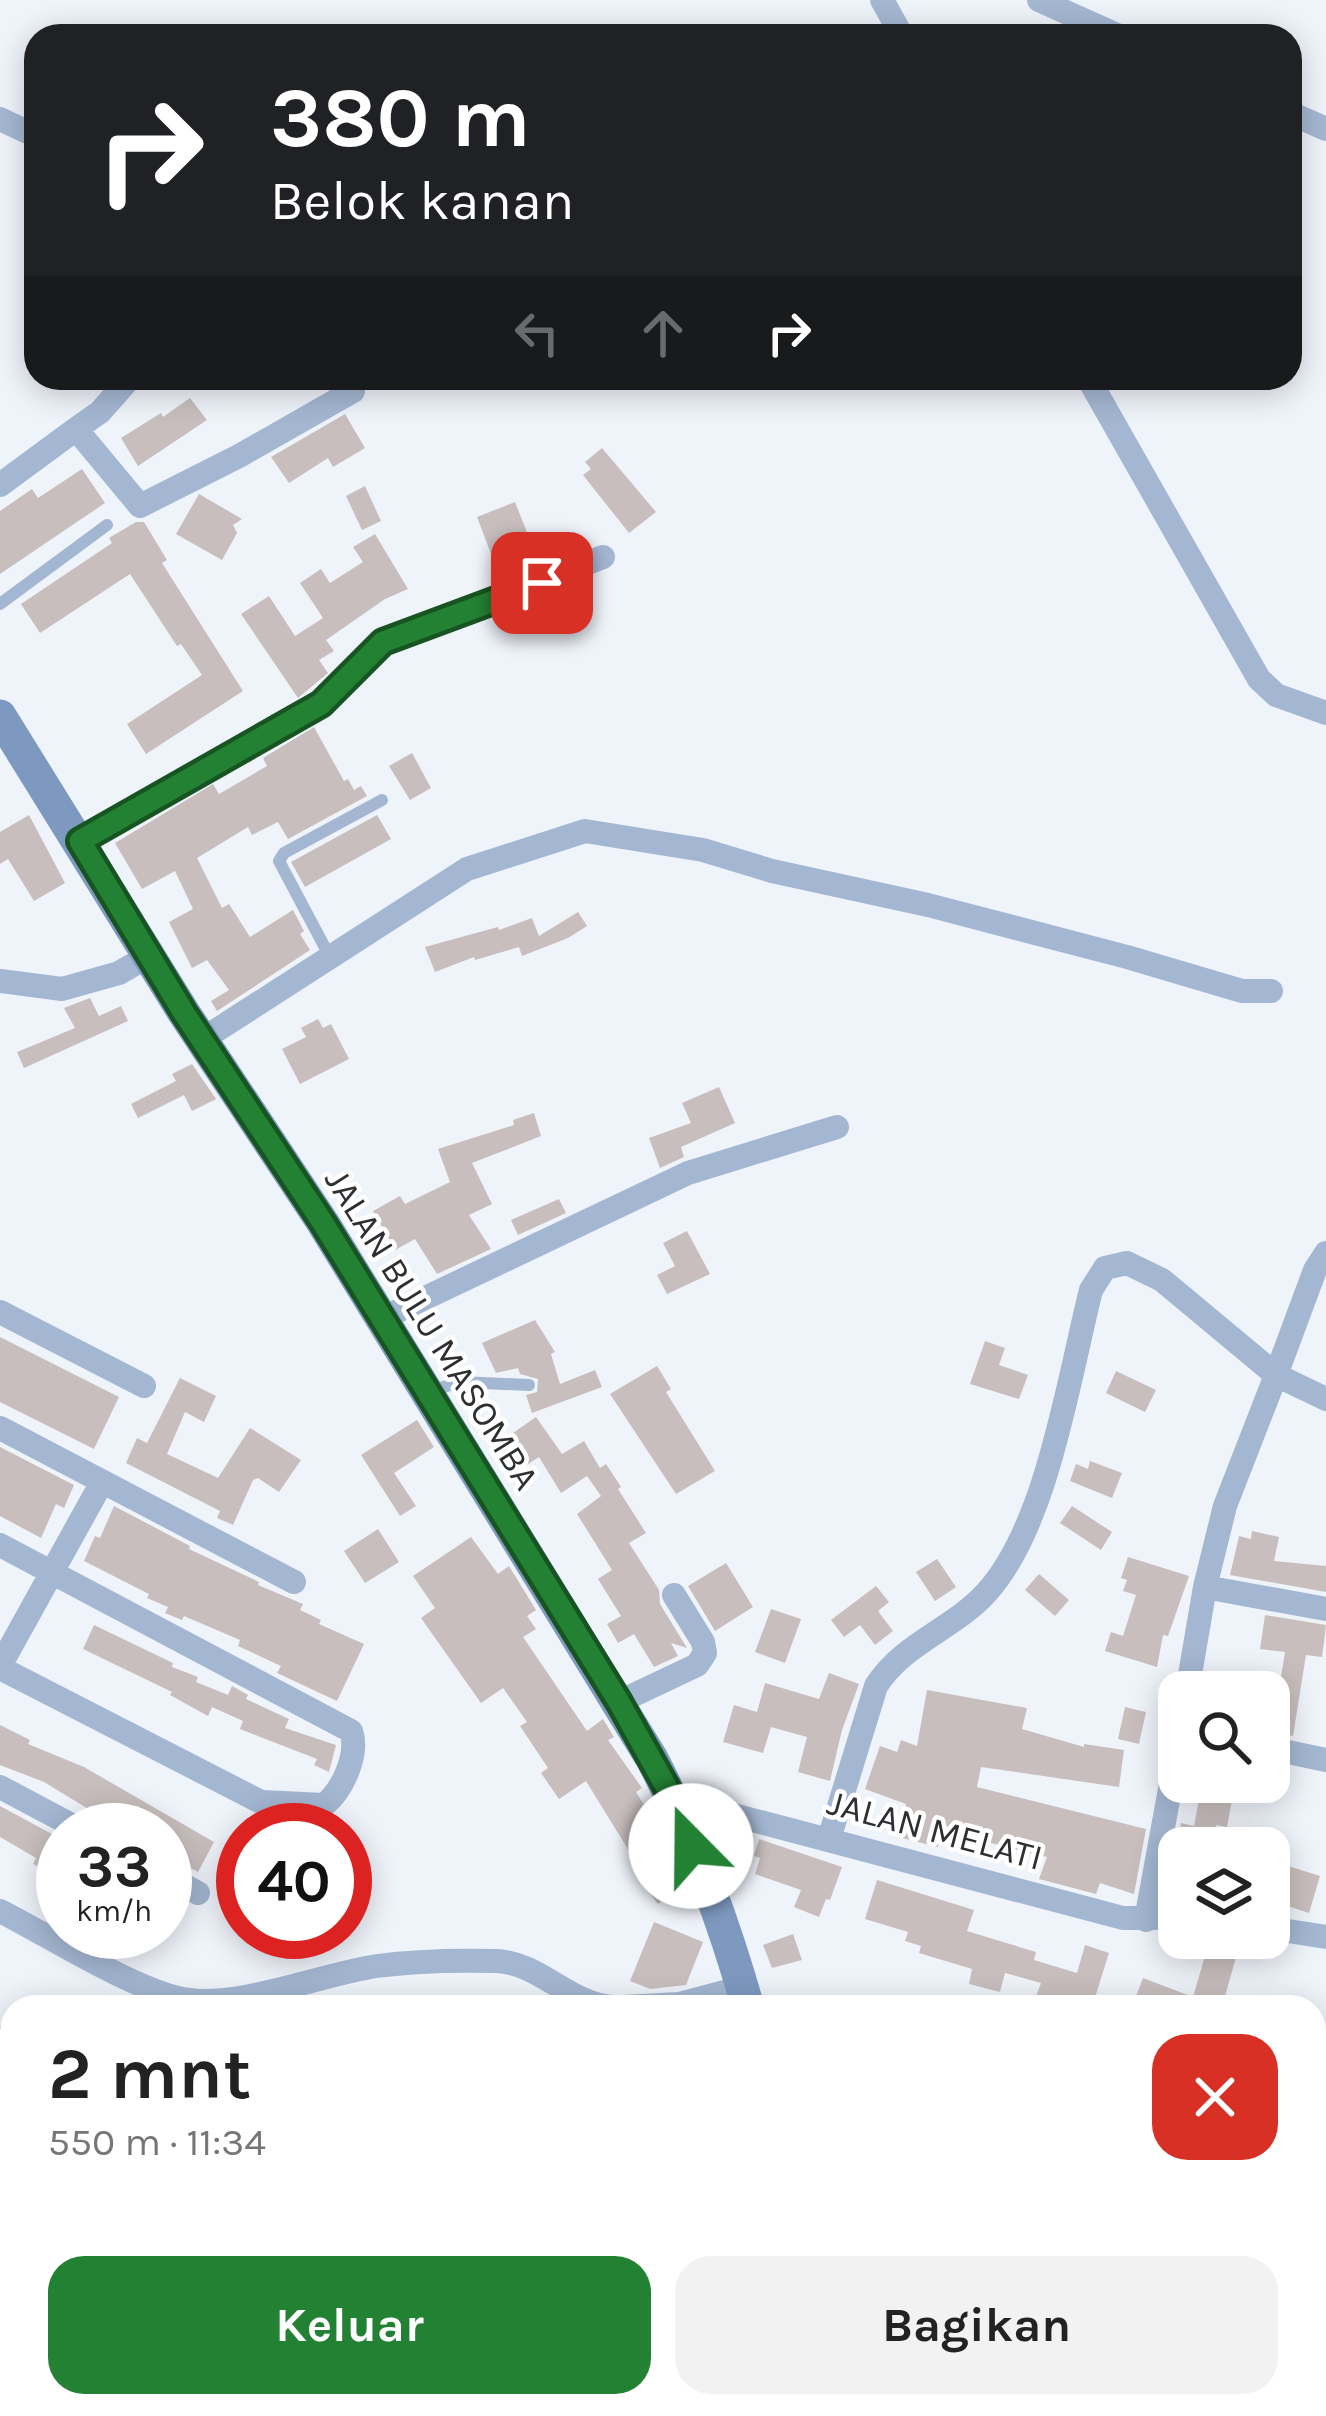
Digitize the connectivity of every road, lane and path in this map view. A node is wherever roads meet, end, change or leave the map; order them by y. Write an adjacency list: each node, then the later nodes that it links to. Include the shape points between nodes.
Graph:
1 (1039, 0): 2 (street)
2 (1092, 24)
3 (119, 390): 6 (street)
4 (1095, 390): 11 (street, via 1259,679 1276,695)
5 (353, 391): 6 (street, via 140,506)
6 (76, 429): 7 (street)
7 (0, 484)
8 (107, 524): 10 (lane)
9 (603, 557): 15 (street, via 383,642 321,704)
10 (0, 604)
11 (1326, 713)
12 (0, 716): 13 (street, JALAN BULU MASOMBA)
13 (9, 752): 15 (street, JALAN BULU MASOMBA)
14 (382, 800): 17 (lane, via 279,861)
15 (80, 841): 16 (street, JALAN BULU MASOMBA)
16 (150, 955): 18 (street, via 62,989); 20 (street, JALAN BULU MASOMBA)
17 (330, 957): 19 (street, via 467,869 585,831 703,850 1242,992); 20 (street)
18 (0, 981)
19 (1271, 992)
20 (203, 1039): 24 (street, JALAN BULU MASOMBA)
21 (837, 1127): 24 (street, via 688,1173)
22 (1326, 1253): 25 (street)
23 (0, 1312): 27 (street)
24 (382, 1319): 28 (street, JALAN BULU MASOMBA)
25 (1276, 1375): 29 (street); 35 (street, via 1225,1506); 47 (street, via 1162,1280 1127,1263 1106,1268 1091,1290 1041,1485 1016,1549 986,1594 882,1675)
26 (529, 1385): 28 (lane, via 460,1382)
27 (144, 1386)
28 (426, 1392): 40 (street, JALAN BULU MASOMBA)
29 (1326, 1399)
30 (0, 1428): 31 (street)
31 (102, 1482): 33 (street); 34 (street)
32 (0, 1545): 33 (street)
33 (53, 1574): 38 (street); 38 (street, via 351,1731 352,1757 333,1798 314,1807 261,1802)
34 (294, 1582)
35 (1205, 1586): 37 (street); 39 (street)
36 (674, 1595): 40 (street, via 705,1654)
37 (1326, 1609)
38 (0, 1667)
39 (1192, 1671)
40 (619, 1702): 44 (street, JALAN BULU MASOMBA)
41 (1290, 1752): 42 (street)
42 (1326, 1760)
43 (0, 1787): 46 (street)
44 (673, 1799): 47 (street, JALAN MELATI); 58 (street, JALAN BULU MASOMBA)
45 (1168, 1803): 52 (street)
46 (36, 1806)
47 (829, 1839): 52 (street, JALAN MELATI)
48 (192, 1890): 49 (street)
49 (198, 1893)
50 (0, 1910): 55 (street)
51 (1158, 1919): 52 (street, JALAN MELATI)
52 (1147, 1920)
53 (1290, 1931): 54 (street)
54 (1326, 1937)
55 (171, 1995)
56 (241, 1995): 57 (street, via 377,1966 500,1961 528,1967)
57 (573, 1995)
58 (745, 1995)

